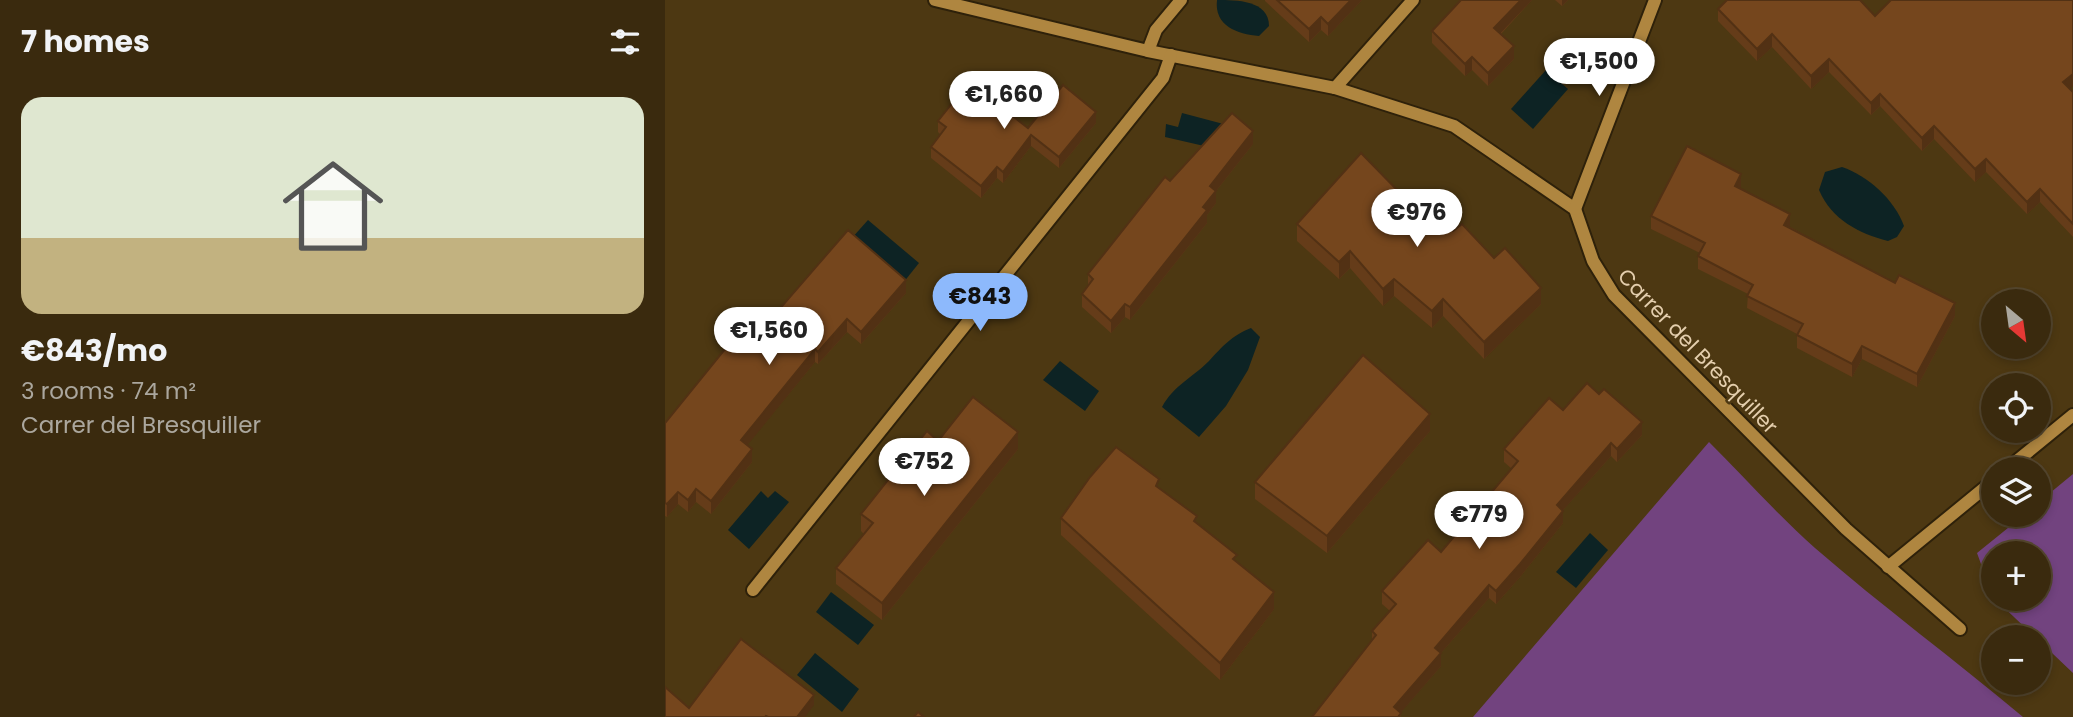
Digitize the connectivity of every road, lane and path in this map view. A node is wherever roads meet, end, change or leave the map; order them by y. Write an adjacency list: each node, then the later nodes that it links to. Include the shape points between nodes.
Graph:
1 (935, 0): 5 (street)
2 (1181, 0): 5 (street, via 1156,30)
3 (1413, 0): 7 (street)
4 (1655, 0): 8 (street)
5 (1148, 51): 6 (street)
6 (1171, 55): 7 (street); 13 (street, via 1163,78)
7 (1335, 88): 8 (street, via 1454,126)
8 (1575, 209): 12 (street, Carrer del Bresquiller, via 1605,286 1805,490)
9 (2073, 415): 10 (street)
10 (2022, 457)
11 (1981, 491): 12 (street)
12 (1888, 567): 14 (street, Carrer del Bresquiller)
13 (753, 590)
14 (1960, 629)

